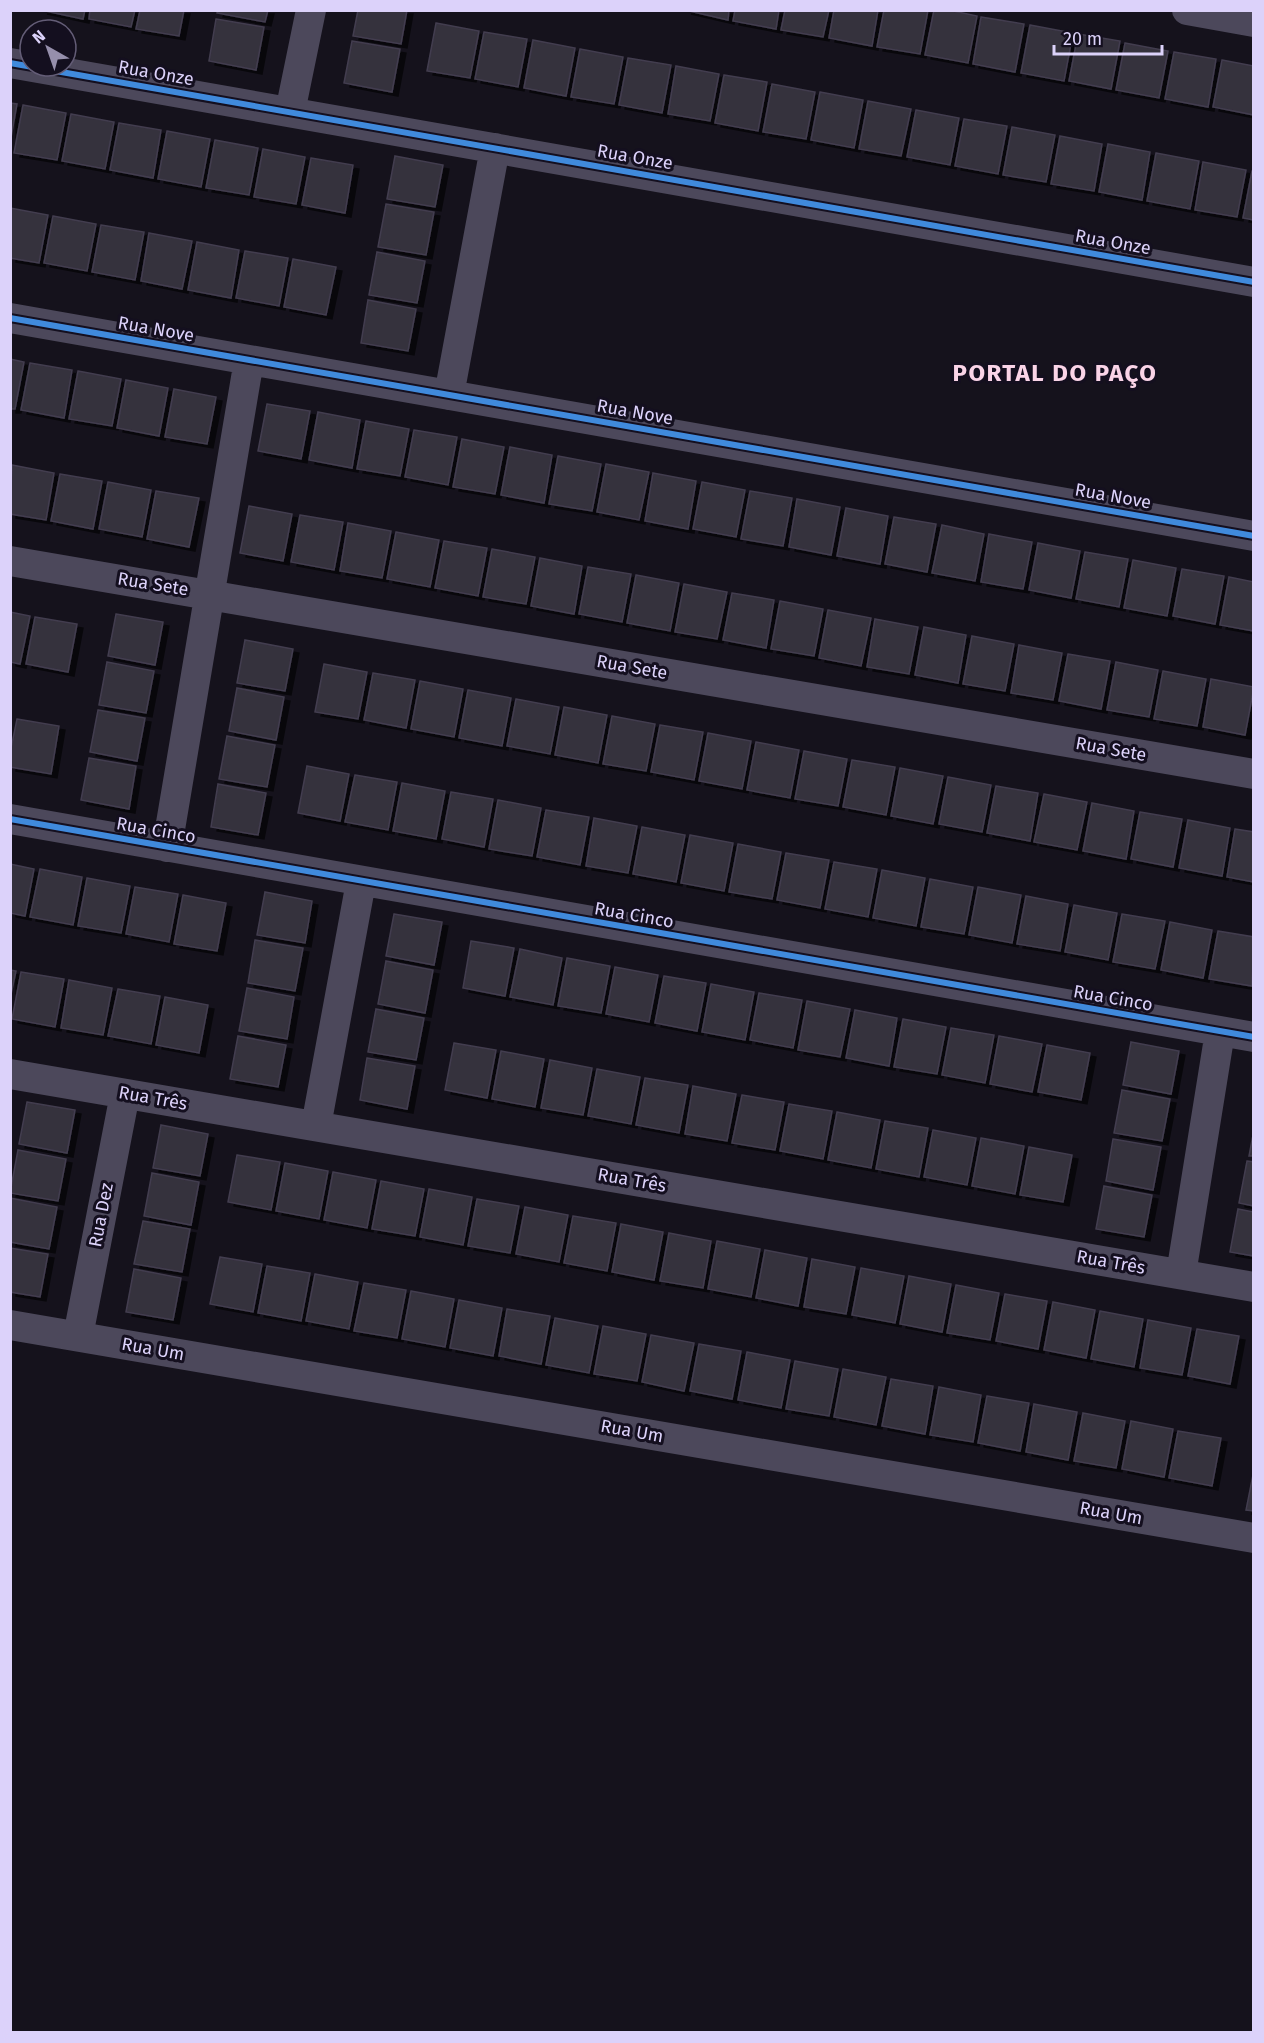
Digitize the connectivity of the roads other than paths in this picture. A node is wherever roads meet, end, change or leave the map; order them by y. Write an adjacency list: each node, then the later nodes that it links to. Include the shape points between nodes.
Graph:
1 (310, 10): 5 (street)
2 (1187, 10): 3 (street)
3 (1254, 22)
4 (10, 63): 5 (street, Rua Onze)
5 (290, 112): 6 (street, Rua Onze)
6 (495, 148): 7 (street, Rua Onze); 10 (street)
7 (1254, 282)
8 (10, 318): 9 (street, Rua Nove)
9 (249, 360): 10 (street, Rua Nove); 13 (street)
10 (448, 395): 11 (street, Rua Nove)
11 (1254, 536)
12 (10, 561): 13 (street, Rua Sete)
13 (211, 594): 14 (street, Rua Sete); 16 (street)
14 (1254, 774)
15 (10, 819): 16 (street, Rua Cinco)
16 (167, 847): 17 (street, Rua Cinco)
17 (361, 882): 18 (street, Rua Cinco); 22 (street)
18 (1220, 1032): 19 (street, Rua Cinco); 23 (street)
19 (1254, 1037)
20 (10, 1074): 21 (street, Rua Três)
21 (125, 1094): 22 (street, Rua Três); 26 (street, Rua Dez)
22 (316, 1126): 23 (street, Rua Três)
23 (1181, 1274): 24 (street, Rua Três)
24 (1254, 1287)
25 (10, 1325): 26 (street, Rua Um)
26 (78, 1336): 27 (street, Rua Um)
27 (1254, 1538)

